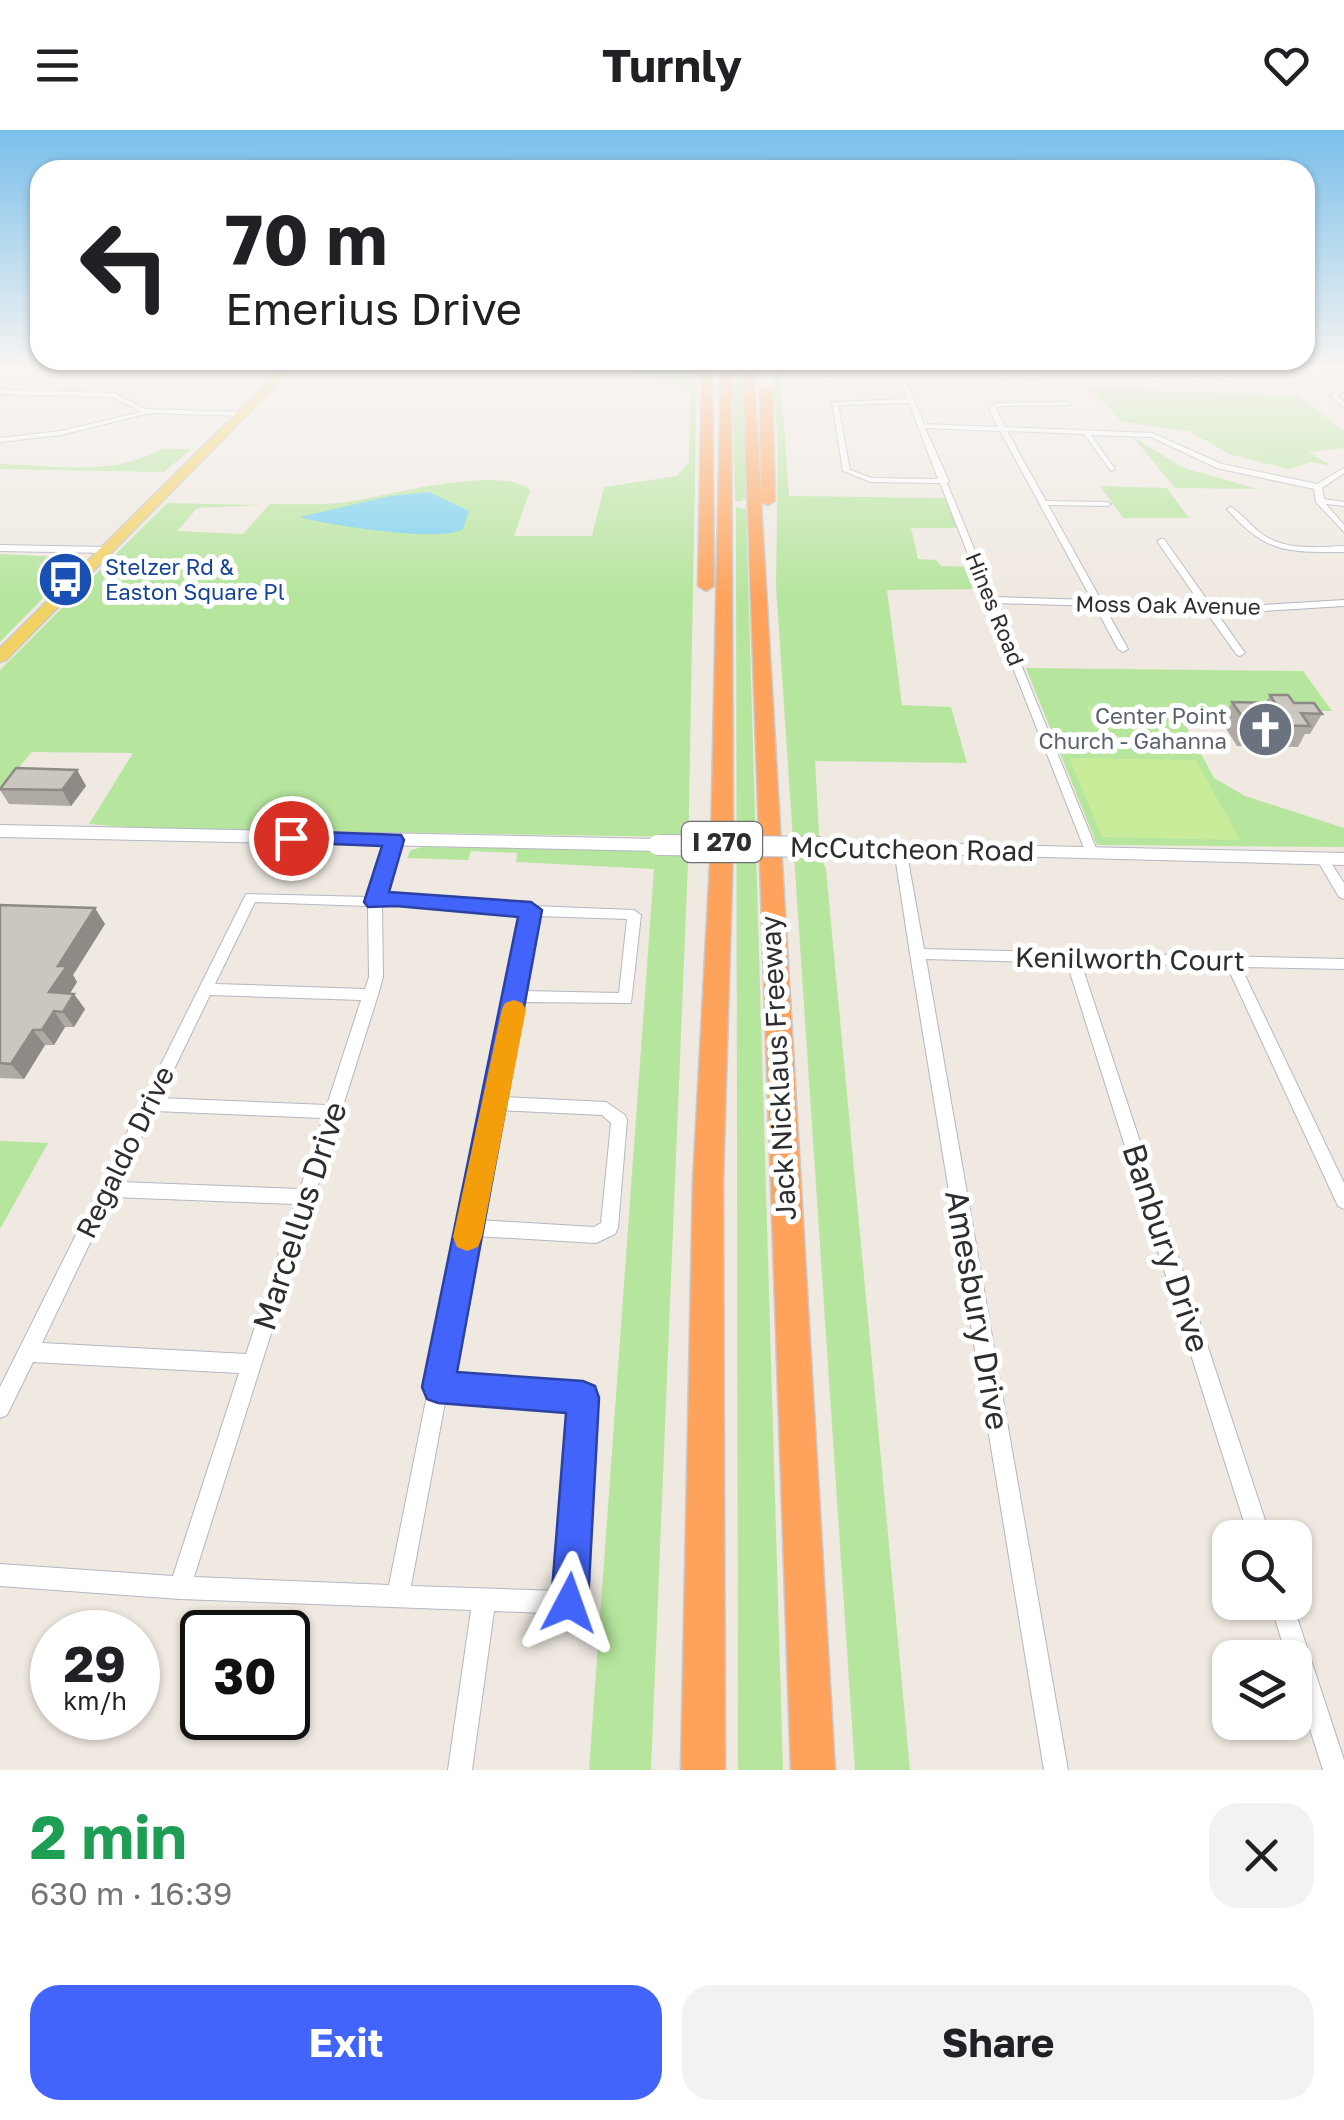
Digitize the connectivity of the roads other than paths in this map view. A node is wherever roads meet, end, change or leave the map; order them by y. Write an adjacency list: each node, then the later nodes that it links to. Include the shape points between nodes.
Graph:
1 (215, 443): 23 (main road)
2 (707, 443): 50 (highway)
3 (725, 443): 50 (highway, Jack Nicklaus Freeway / I 270, via 722,846)
4 (755, 443): 68 (highway, Jack Nicklaus Freeway / I 270, via 754,534)
5 (842, 443): 12 (street, via 853,476)
6 (930, 443): 12 (street, Hines Road)
7 (1009, 443): 15 (street)
8 (1093, 443): 10 (street)
9 (1169, 443): 13 (street, via 1220,466)
10 (1111, 469)
11 (1344, 470): 13 (street)
12 (945, 481): 24 (street, Hines Road)
13 (1318, 488): 14 (street)
14 (1320, 501): 17 (street); 19 (street)
15 (1042, 503): 16 (street); 26 (street)
16 (1107, 504)
17 (1344, 504)
18 (1231, 509): 22 (street, via 1264,542)
19 (1344, 530)
20 (1160, 540): 27 (street)
21 (0, 548): 23 (street)
22 (1344, 549)
23 (108, 550): 30 (main road)
24 (992, 600): 26 (street, Moss Oak Avenue); 34 (street, Hines Road)
25 (1344, 603): 27 (street, Moss Oak Avenue)
26 (1098, 604): 27 (street, Moss Oak Avenue); 28 (street)
27 (1208, 607): 29 (street)
28 (1122, 649)
29 (1240, 653)
30 (0, 657)
31 (0, 831): 32 (main road, McCutcheon Road)
32 (394, 840): 33 (main road, McCutcheon Road, bridge); 38 (street, Marcellus Drive)
33 (900, 849): 34 (main road, McCutcheon Road); 40 (street, Amesbury Drive)
34 (1092, 853): 35 (main road, McCutcheon Road)
35 (1322, 858): 36 (main road, McCutcheon Road); 37 (street)
36 (1344, 859)
37 (1344, 894)
38 (375, 902): 39 (street, via 396,898); 44 (street, Regaldo Drive, via 251,898); 45 (street, Marcellus Drive)
39 (531, 910): 46 (street); 46 (street, via 634,914 626,999)
40 (917, 954): 41 (street, Kenilworth Court); 69 (street, Amesbury Drive)
41 (1072, 958): 42 (street, Kenilworth Court); 59 (street, Banbury Drive)
42 (1232, 961): 43 (street, Kenilworth Court); 53 (street)
43 (1344, 964)
44 (206, 989): 45 (street); 48 (street, Regaldo Drive)
45 (371, 995): 49 (street, Marcellus Drive)
46 (516, 996): 47 (street)
47 (493, 1103): 54 (street); 54 (street, via 606,1110 619,1120 609,1228 596,1236)
48 (148, 1104): 49 (street); 51 (street, Regaldo Drive)
49 (333, 1112): 52 (street, Marcellus Drive)
50 (708, 1182): 67 (highway, Jack Nicklaus Freeway / I 270)
51 (106, 1189): 52 (street); 55 (street, Regaldo Drive)
52 (306, 1197): 56 (street, Marcellus Drive)
53 (1344, 1201)
54 (469, 1228): 57 (street)
55 (28, 1352): 56 (street); 58 (street, Regaldo Drive)
56 (252, 1364): 61 (street, Marcellus Drive)
57 (438, 1387): 62 (street); 64 (street, via 583,1398)
58 (0, 1408)
59 (1254, 1520)
60 (0, 1575): 61 (street)
61 (180, 1588): 62 (street)
62 (398, 1596): 63 (street)
63 (484, 1599): 64 (street); 66 (street)
64 (569, 1603)
65 (1286, 1620): 70 (street)
66 (460, 1770)
67 (702, 1770)
68 (813, 1770)
69 (1056, 1770)
70 (1335, 1770)

